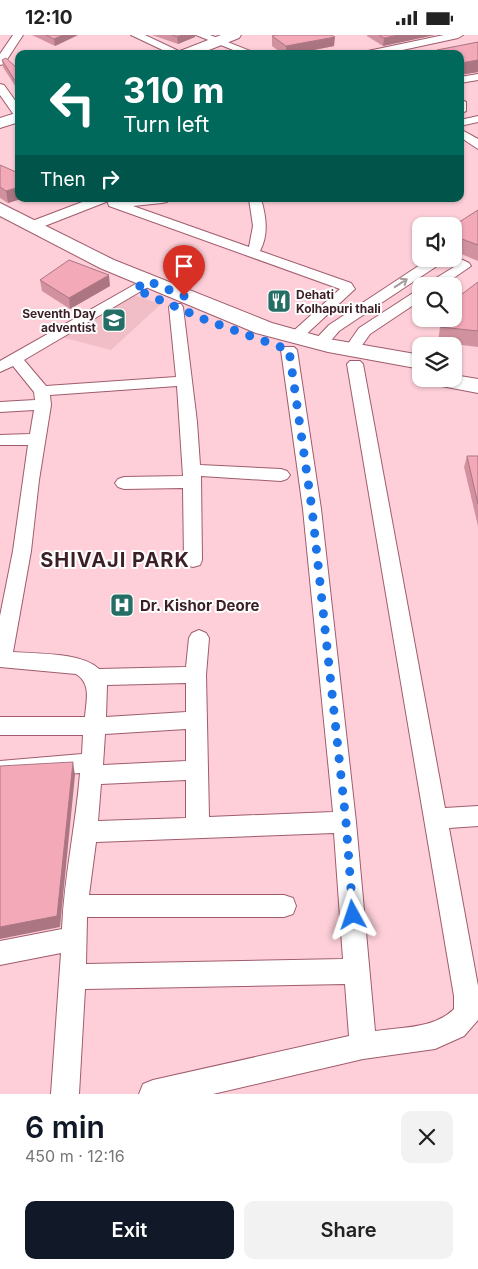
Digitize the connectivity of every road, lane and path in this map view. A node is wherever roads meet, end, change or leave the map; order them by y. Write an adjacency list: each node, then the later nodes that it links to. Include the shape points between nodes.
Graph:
1 (18, 35): 12 (street)
2 (136, 35): 7 (street)
3 (201, 35): 6 (street)
4 (246, 35): 6 (main road)
5 (458, 35): 11 (street)
6 (224, 40): 8 (main road); 9 (main road); 10 (street)
7 (171, 50)
8 (196, 50)
9 (205, 50)
10 (245, 50)
11 (388, 50)
12 (0, 62)
13 (478, 77): 14 (street)
14 (464, 79)
15 (0, 87): 16 (street)
16 (15, 110)
17 (15, 114): 19 (main road)
18 (15, 116): 22 (main road)
19 (0, 117)
20 (478, 119): 21 (street)
21 (464, 122)
22 (0, 123)
23 (464, 135): 24 (street)
24 (478, 145)
25 (93, 202): 30 (street)
26 (126, 202): 31 (street, via 114,203)
27 (256, 202): 31 (street, via 260,220 258,243)
28 (0, 209): 30 (main road)
29 (0, 223): 35 (main road, via 14,232)
30 (32, 226): 35 (main road)
31 (253, 252): 38 (street, via 348,289)
32 (462, 265): 34 (street)
33 (426, 267): 39 (street, one-way to 33, via 334,328)
34 (447, 277)
35 (141, 285): 37 (main road); 38 (main road, via 264,328); 42 (street)
36 (412, 300): 40 (street, via 364,331)
37 (176, 307): 38 (main road, via 253,338); 46 (street)
38 (292, 343): 39 (main road); 40 (main road); 69 (street)
39 (320, 343): 40 (main road)
40 (354, 356): 41 (main road); 44 (main road); 68 (street)
41 (412, 361)
42 (7, 363): 49 (street)
43 (462, 371): 45 (main road)
44 (412, 373)
45 (478, 374)
46 (183, 381): 49 (street); 54 (street)
47 (462, 383): 48 (main road)
48 (478, 385)
49 (42, 398): 50 (street); 51 (street)
50 (0, 407)
51 (36, 439): 52 (street); 58 (street, via 22,551)
52 (0, 440)
53 (281, 475): 54 (street)
54 (192, 476): 55 (street); 56 (street)
55 (124, 483)
56 (193, 560)
57 (199, 638): 59 (street)
58 (1, 658): 60 (street, via 79,665)
59 (196, 675): 60 (street); 61 (street)
60 (95, 677): 62 (street, via 98,689)
61 (197, 720): 62 (street); 66 (street)
62 (95, 725): 63 (street); 64 (street)
63 (0, 726)
64 (91, 769): 65 (street); 66 (street); 71 (street)
65 (0, 770)
66 (198, 770): 70 (street)
67 (478, 816): 68 (street)
68 (436, 819): 78 (street, via 467,996 467,1015 455,1027 435,1036)
69 (346, 822): 70 (street); 76 (street)
70 (198, 829): 71 (street)
71 (86, 833): 72 (street)
72 (75, 906): 73 (street); 74 (street)
73 (284, 906)
74 (73, 939): 75 (street); 77 (street)
75 (0, 953)
76 (358, 971): 77 (street); 78 (street)
77 (73, 977): 79 (street)
78 (363, 1046): 80 (street)
79 (65, 1094)
80 (153, 1094)

